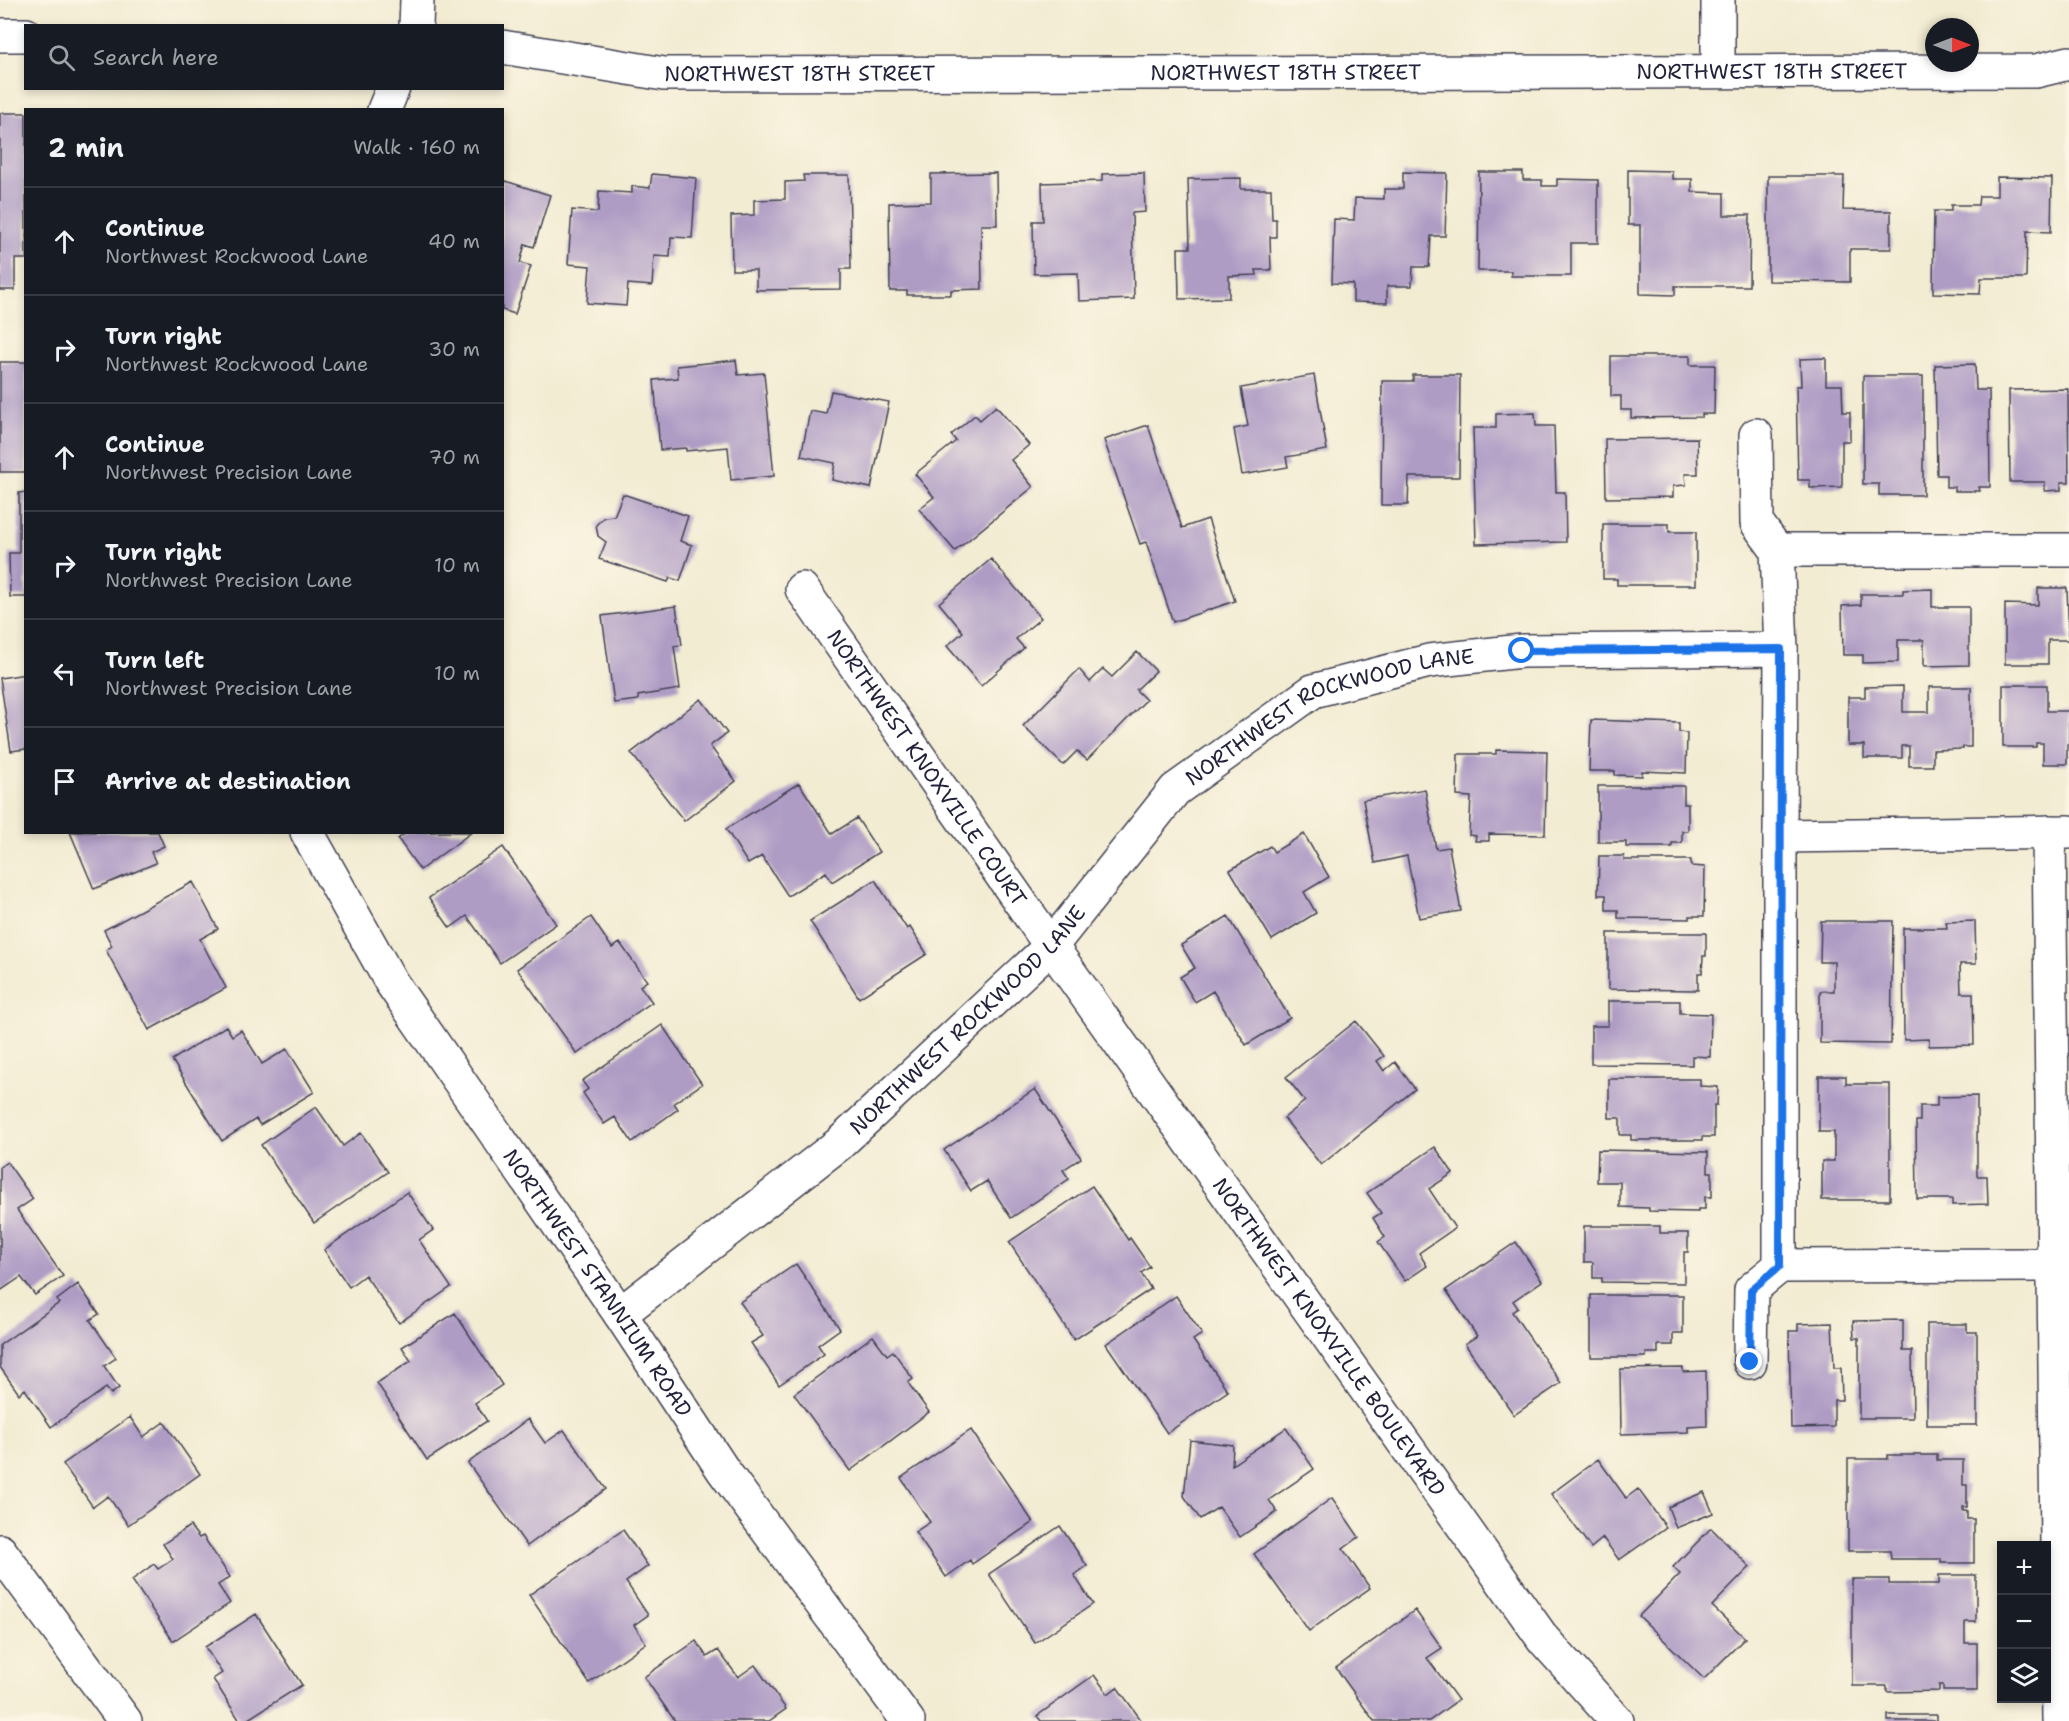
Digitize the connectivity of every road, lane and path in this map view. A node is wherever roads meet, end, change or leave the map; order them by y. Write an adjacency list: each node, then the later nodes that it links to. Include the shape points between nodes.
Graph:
1 (417, 0): 3 (street)
2 (1718, 0): 8 (street)
3 (416, 24)
4 (0, 35): 5 (street)
5 (24, 35)
6 (504, 47): 8 (street, NORTHWEST 18TH STREET, via 664,74)
7 (2069, 63): 8 (street, NORTHWEST 18TH STREET, via 2036,72)
8 (1718, 72)
9 (392, 90): 10 (street)
10 (385, 108)
11 (1756, 435): 12 (street, via 1757,523)
12 (1777, 550): 13 (street); 15 (street)
13 (2069, 550)
14 (802, 589): 19 (street, NORTHWEST KNOXVILLE COURT)
15 (1781, 649): 18 (street); 19 (street, NORTHWEST ROCKWOOD LANE, via 1522,651 1429,661 1313,691 1175,790)
16 (2059, 832): 18 (street); 20 (street)
17 (308, 834): 22 (street, NORTHWEST STANNIUM ROAD, via 391,982)
18 (1780, 836): 21 (street)
19 (1051, 946): 22 (street, NORTHWEST ROCKWOOD LANE, via 839,1144); 27 (street, NORTHWEST KNOXVILLE BOULEVARD, via 1544,1640)
20 (2053, 1264): 21 (street); 28 (street)
21 (1780, 1266): 23 (street, via 1751,1290)
22 (620, 1314): 26 (street, NORTHWEST STANNIUM ROAD, via 723,1470)
23 (1750, 1362)
24 (0, 1551): 25 (street)
25 (125, 1721)
26 (908, 1721)
27 (1617, 1721)
28 (2059, 1721)

